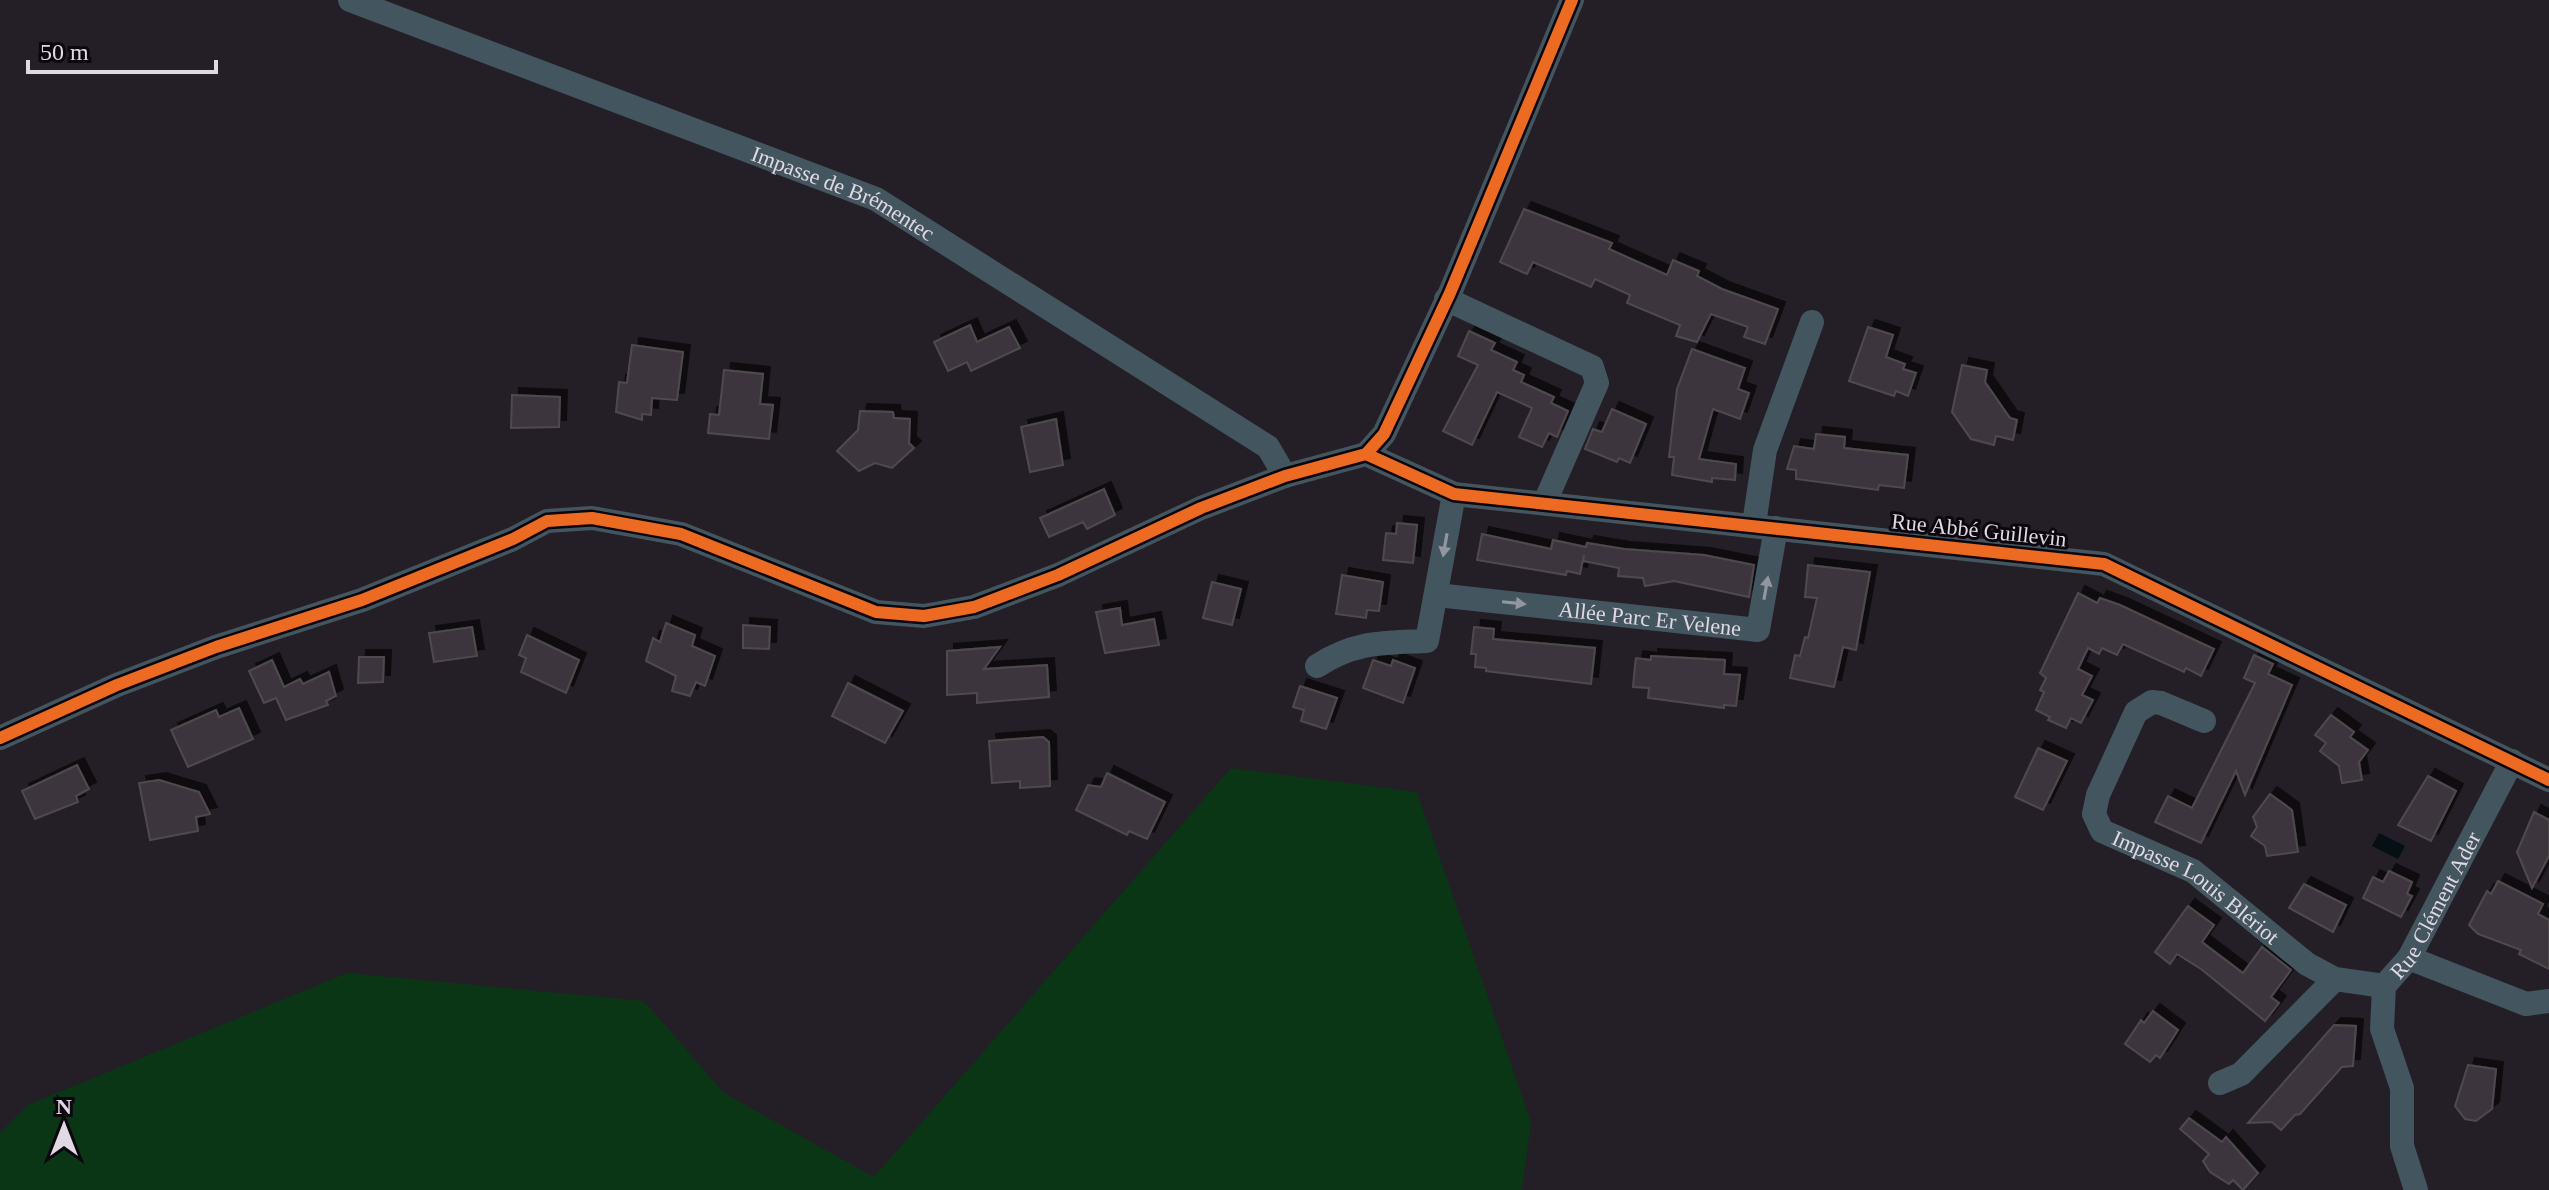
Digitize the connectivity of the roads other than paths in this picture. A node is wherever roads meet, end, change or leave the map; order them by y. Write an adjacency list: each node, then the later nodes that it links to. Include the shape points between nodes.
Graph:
1 (350, 0): 6 (street, Impasse de Brémentec, via 876,199 1268,447)
2 (1572, 0): 3 (street)
3 (1446, 299): 5 (street, via 1384,434); 8 (street, via 1592,367 1597,383)
4 (1812, 322): 9 (street, via 1765,450)
5 (1366, 454): 6 (street); 7 (street, Rue Abbé Guillevin)
6 (1285, 476): 13 (street, via 1201,508 1058,575 974,607 924,616 876,612 681,534 592,518 547,521 362,600 117,685)
7 (1454, 494): 8 (street, Rue Abbé Guillevin); 10 (street, one-way to 10)
8 (1545, 502): 9 (street, Rue Abbé Guillevin)
9 (1765, 526): 10 (street, Allée Parc Er Velene, one-way to 9, via 1758,630); 14 (street, Rue Abbé Guillevin, via 2104,564)
10 (1437, 595): 11 (street, via 1427,641 1368,643 1343,649)
11 (1317, 666)
12 (2204, 721): 17 (street, Impasse Louis Blériot, via 2161,703 2136,712 2098,795 2094,814 2102,831 2193,871 2307,964)
13 (0, 738)
14 (2512, 761): 15 (street, Rue Abbé Guillevin); 16 (street, Rue Clément Ader)
15 (2549, 780)
16 (2409, 958): 18 (street, Rue Clément Ader); 19 (street, via 2526,1004)
17 (2335, 979): 18 (street, Impasse Louis Blériot); 20 (street, via 2241,1074)
18 (2384, 986): 21 (street, Rue Clément Ader, via 2382,1029 2402,1088 2402,1146)
19 (2549, 1001)
20 (2220, 1083)
21 (2416, 1190)

